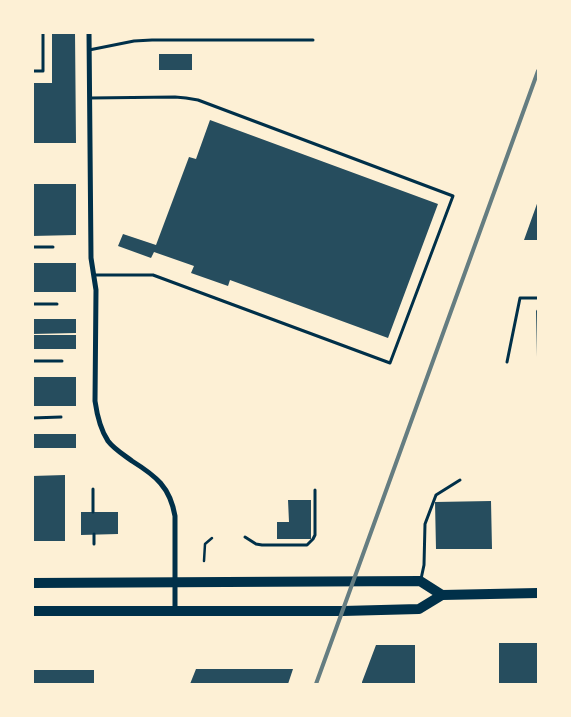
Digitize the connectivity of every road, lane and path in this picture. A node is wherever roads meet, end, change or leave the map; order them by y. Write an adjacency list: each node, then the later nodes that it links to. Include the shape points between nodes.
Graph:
1 (43, 32): 5 (lane, via 43,71)
2 (89, 32): 4 (street)
3 (313, 40): 4 (lane, via 134,41)
4 (89, 50): 6 (street)
5 (32, 71)
6 (89, 98): 9 (street, via 91,258); 9 (lane, via 175,97 198,100 454,196 390,363 153,275)
7 (32, 248): 8 (lane)
8 (53, 248)
9 (94, 275): 29 (street, via 97,414 109,442 166,488 175,516)
10 (538, 298): 15 (lane, via 520,298)
11 (32, 304): 12 (lane)
12 (57, 304)
13 (32, 361): 14 (lane)
14 (62, 361)
15 (507, 362)
16 (61, 417): 17 (lane)
17 (32, 418)
18 (460, 480): 27 (lane, via 436,495 425,524 424,565)
19 (93, 489): 21 (lane)
20 (315, 490): 23 (lane, via 314,539 307,545 262,545)
21 (93, 512)
22 (94, 534): 25 (lane)
23 (245, 537)
24 (212, 538): 26 (path, via 205,544)
25 (94, 544)
26 (204, 561)
27 (420, 581): 29 (main road); 31 (main road)
28 (32, 582): 29 (main road)
29 (175, 582): 33 (street)
30 (538, 593): 31 (main road)
31 (442, 595): 33 (main road, via 419,609)
32 (32, 611): 33 (main road)
33 (175, 611)

